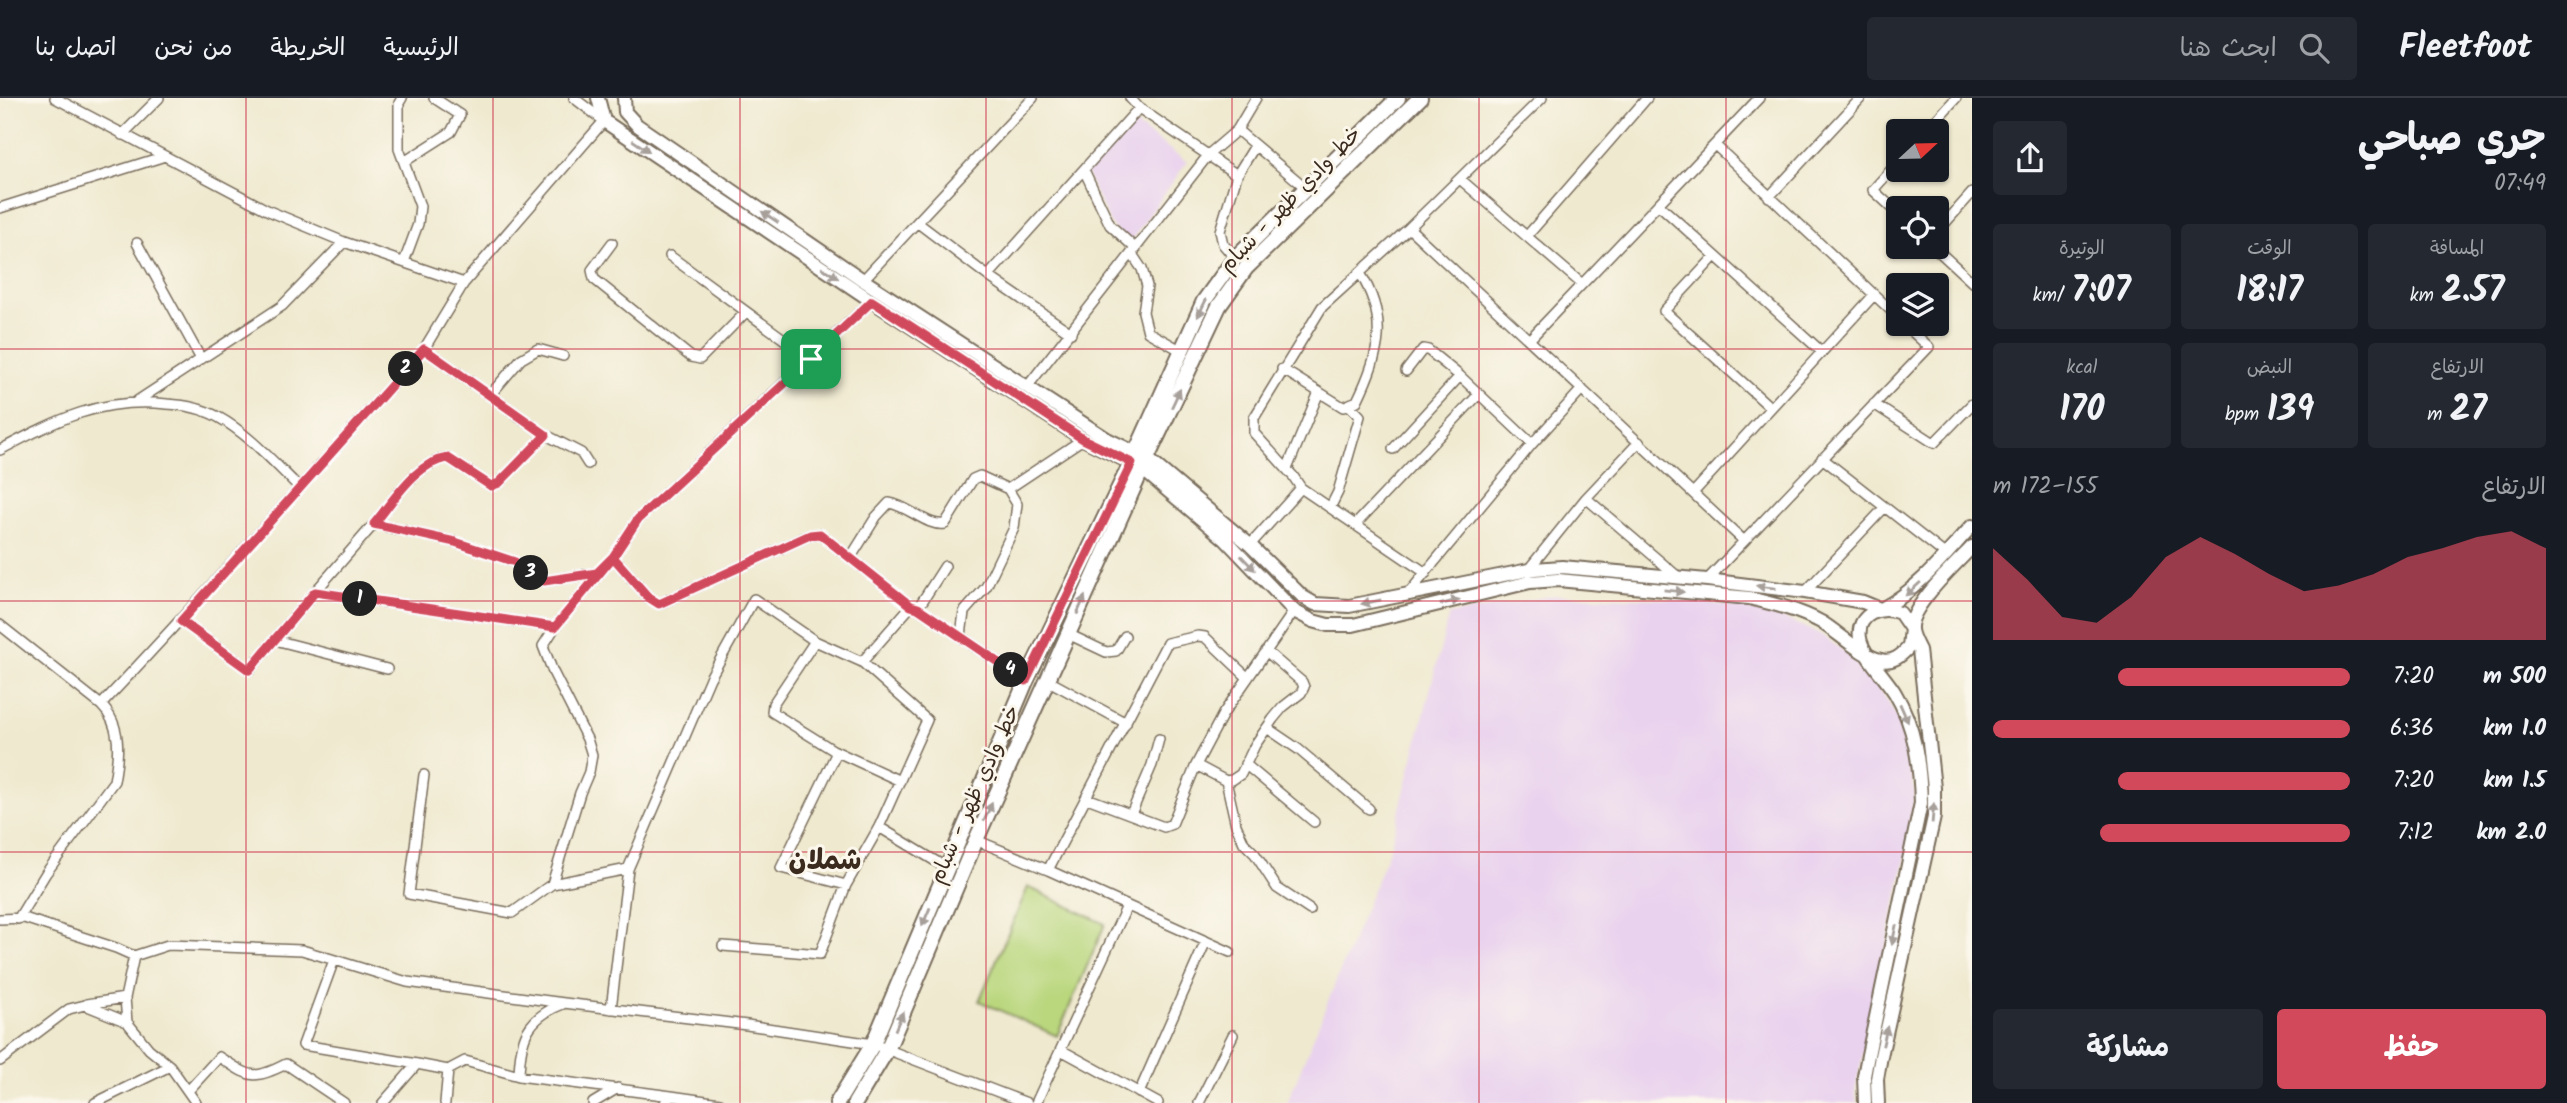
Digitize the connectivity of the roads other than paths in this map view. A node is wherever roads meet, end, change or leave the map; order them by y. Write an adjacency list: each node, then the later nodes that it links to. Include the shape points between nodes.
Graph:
1 (55, 98): 22 (street)
2 (159, 98): 22 (street)
3 (402, 98): 27 (street, via 399,149)
4 (434, 98): 27 (street, via 460,115 451,132)
5 (574, 98): 20 (street)
6 (1033, 98): 39 (street)
7 (1130, 98): 18 (street)
8 (1256, 98): 21 (street)
9 (1398, 98): 32 (main road, خط وادي ظهر - شبام)
10 (1420, 98): 90 (main road, خط وادي ظهر - شبام, one-way to 10, via 1219,306 1246,268)
11 (1542, 98): 31 (street)
12 (1647, 98): 41 (street)
13 (1861, 98): 34 (street)
14 (1955, 98): 19 (street)
15 (1756, 99): 23 (street)
16 (624, 100): 17 (street); 53 (street, one-way to 16, via 636,125 625,112)
17 (598, 102): 20 (street)
18 (1139, 108): 25 (street); 28 (street)
19 (1937, 119)
20 (604, 121): 55 (street); 58 (street, one-way to 58)
21 (1237, 131): 24 (street); 25 (street)
22 (122, 135): 26 (street)
23 (1715, 145): 34 (street); 36 (street)
24 (1255, 146): 29 (street); 32 (street)
25 (1209, 154): 29 (street); 45 (street)
26 (164, 156): 37 (street); 42 (street, via 269,211)
27 (404, 162): 50 (street, via 420,206)
28 (1083, 170): 45 (street, via 1110,225); 52 (street)
29 (1237, 175): 48 (street, via 1220,231 1223,244)
30 (1886, 176): 35 (street, via 1873,190)
31 (1460, 179): 40 (street); 41 (street)
32 (1306, 188): 48 (main road, خط وادي ظهر - شبام)
33 (1972, 193): 38 (street)
34 (1769, 197): 57 (street)
35 (1886, 202)
36 (1658, 204): 47 (street); 56 (street)
37 (0, 208)
38 (1949, 219)
39 (918, 223): 52 (street); 53 (street)
40 (1409, 228): 51 (street); 63 (street)
41 (1527, 236): 56 (street)
42 (344, 242): 50 (street); 68 (street, via 282,306)
43 (137, 243): 68 (street)
44 (611, 243): 60 (street, via 592,270 594,279 691,357 700,359)
45 (1134, 251): 61 (street); 65 (street, via 1147,286 1143,312 1148,332)
46 (670, 256): 60 (street)
47 (1715, 256): 66 (street); 82 (street, via 1664,311)
48 (1235, 258): 65 (main road, خط وادي ظهر - شبام, one-way to 65, via 1204,301)
49 (1947, 259): 54 (street)
50 (404, 262): 55 (street)
51 (1360, 273): 70 (street, via 1322,307); 81 (street, via 1379,318 1379,343 1369,376)
52 (988, 276): 61 (street)
53 (863, 280): 73 (street)
54 (1972, 282)
55 (464, 283): 64 (street)
56 (1583, 284): 63 (street)
57 (1874, 295): 59 (street); 66 (street)
58 (872, 301): 69 (street); 84 (street)
59 (1886, 306)
60 (746, 312): 69 (street)
61 (1071, 334): 73 (street)
62 (1917, 336): 79 (street, via 1929,347)
63 (1530, 340): 74 (street)
64 (424, 349): 77 (street); 93 (street)
65 (1182, 351): 90 (main road, خط وادي ظهر - شبام)
66 (1822, 352): 82 (street)
67 (563, 356): 77 (street, via 538,349 521,359)
68 (201, 359): 78 (street)
69 (811, 359): 107 (street, via 638,519)
70 (1282, 369): 75 (street); 92 (street, via 1254,418 1254,433)
71 (1406, 372): 72 (street, via 1423,349)
72 (1460, 376): 76 (street); 87 (street)
73 (1027, 387): 90 (street)
74 (1582, 389): 85 (street); 86 (street)
75 (1319, 392): 81 (street, via 1343,407); 92 (street)
76 (1479, 394): 86 (street); 101 (street)
77 (490, 395): 83 (street)
78 (137, 401): 88 (street, via 58,419); 93 (street, via 184,405 217,416 248,438)
79 (1874, 404): 80 (street, via 1934,443); 89 (street)
80 (1972, 404)
81 (1350, 406): 99 (street, via 1360,416)
82 (1771, 408): 96 (street)
83 (546, 435): 91 (street, via 581,453); 100 (street, via 491,486 448,458 435,460)
84 (1083, 439): 90 (street); 95 (street)
85 (1639, 442): 96 (street); 97 (street)
86 (1532, 444): 112 (street)
87 (1392, 449)
88 (0, 450)
89 (1822, 458): 98 (street); 103 (street)
90 (1139, 461): 104 (street); 120 (street, one-way to 120, via 1226,540); 125 (main road, خط وادي ظهر - شبام, one-way to 90); 136 (main road, خط وادي ظهر - شبام)
91 (588, 464)
92 (1287, 469): 94 (street)
93 (299, 487): 121 (street)
94 (1301, 488): 99 (street); 104 (street)
95 (1008, 489): 108 (street, via 980,477 973,479 945,524 937,525 889,503); 126 (street, via 1017,503 1014,528 986,587 964,611)
96 (1693, 493): 103 (street)
97 (1586, 498): 110 (street); 113 (street)
98 (1885, 507): 106 (street); 116 (street)
99 (1329, 508): 101 (street)
100 (374, 524): 111 (street, via 455,542 515,562 544,581); 115 (street)
101 (1355, 525): 112 (street)
102 (1972, 526): 106 (street)
103 (1743, 540): 114 (street)
104 (1250, 545): 117 (street, one-way to 104, via 1349,606 1315,604)
105 (1972, 547): 124 (street, via 1925,597)
106 (1946, 555): 119 (street, one-way to 119, via 1903,598)
107 (613, 557): 108 (street, via 659,604 810,535 820,534); 111 (street)
108 (851, 557): 118 (street)
109 (945, 566): 118 (street)
110 (1528, 570): 113 (street, via 1562,567); 117 (street)
111 (597, 573): 123 (street)
112 (1426, 573): 117 (street)
113 (1678, 578): 114 (street)
114 (1707, 580): 116 (street, one-way to 114)
115 (315, 592): 123 (street); 128 (street)
116 (1805, 592): 119 (street)
117 (1408, 594)
118 (914, 607): 126 (street); 132 (street)
119 (1881, 609): 124 (street, via 1900,613); 131 (street, via 1866,617 1859,632)
120 (1294, 611): 130 (street); 131 (street, one-way to 131, via 1328,625 1353,625 1530,582 1588,582 1774,604 1819,621)
121 (181, 621): 128 (street, via 249,670); 137 (street)
122 (0, 625): 137 (street)
123 (555, 627): 156 (street, via 543,646 592,755)
124 (1910, 629): 131 (street, via 1909,647 1903,654 1886,661); 199 (street, one-way to 124, via 1881,1056 1934,817 1919,650)
125 (1068, 634): 127 (street, via 1106,652 1116,651); 135 (main road, خط وادي ظهر - شبام)
126 (961, 636): 136 (street)
127 (1125, 636)
128 (275, 640): 133 (street)
129 (815, 641): 132 (street); 141 (street, via 772,712); 154 (street, via 754,599 710,678)
130 (1266, 651): 134 (street); 139 (street, via 1304,687)
131 (1869, 655): 198 (street, one-way to 198, via 1897,695 1909,722 1919,765 1921,803 1864,1076)
132 (862, 662): 145 (street, via 927,720)
133 (387, 670)
134 (1248, 678): 138 (street, via 1205,638 1167,643); 143 (street)
135 (1047, 680): 138 (street); 152 (main road, خط وادي ظهر - شبام, one-way to 135)
136 (1026, 681): 153 (main road, خط وادي ظهر - شبام)
137 (101, 705): 161 (street, via 115,723 114,780)
138 (1126, 723): 147 (street)
139 (1267, 729): 142 (street); 148 (street)
140 (1159, 739): 149 (street)
141 (837, 752): 145 (street); 157 (street, via 781,868)
142 (1245, 764): 146 (street, via 1241,774); 150 (street)
143 (1196, 765): 146 (street); 149 (street, via 1172,824 1164,827)
144 (424, 775): 156 (street, via 409,894 512,913)
145 (900, 781): 151 (street)
146 (1227, 781): 159 (street, via 1244,844 1277,888)
147 (1087, 798): 149 (street); 155 (street)
148 (1369, 809)
149 (1131, 814)
150 (1314, 822)
151 (879, 827): 153 (street); 157 (street)
152 (976, 840): 155 (street); 174 (main road, خط وادي ظهر - شبام, one-way to 152)
153 (947, 868): 173 (main road, خط وادي ظهر - شبام, one-way to 173)
154 (628, 869): 156 (street); 170 (street)
155 (1048, 870): 158 (street)
156 (552, 884)
157 (846, 885): 163 (street, via 820,954)
158 (1127, 906): 162 (street); 175 (street)
159 (1310, 910)
160 (0, 919): 161 (street)
161 (18, 919): 165 (street)
162 (1206, 941): 164 (street); 183 (street)
163 (723, 946)
164 (1230, 952)
165 (134, 956): 166 (street, via 167,945 302,950); 167 (street)
166 (334, 960): 168 (street, via 407,982); 177 (street, via 303,1045)
167 (125, 998): 169 (street); 171 (street)
168 (564, 1003): 170 (street); 180 (street, via 543,1014 525,1033)
169 (85, 1005): 171 (street); 176 (street, via 69,1009)
170 (611, 1009): 173 (street)
171 (128, 1022): 178 (street)
172 (1233, 1035): 197 (street)
173 (873, 1044): 174 (street); 192 (main road, خط وادي ظهر - شبام)
174 (888, 1048): 193 (main road, خط وادي ظهر - شبام); 194 (street)
175 (1061, 1050): 183 (street); 195 (street)
176 (0, 1061)
177 (417, 1065): 179 (street); 188 (street)
178 (170, 1066): 182 (street); 185 (street)
179 (447, 1070): 180 (street, via 465,1061); 189 (street)
180 (519, 1076): 181 (street)
181 (618, 1088): 184 (street); 190 (street)
182 (188, 1091): 186 (street); 187 (street, via 219,1057 249,1076 286,1063)
183 (1139, 1093): 196 (street)
184 (668, 1100): 191 (street)
185 (95, 1103)
186 (197, 1103)
187 (344, 1103)
188 (383, 1103)
189 (445, 1103)
190 (593, 1103)
191 (720, 1103)
192 (838, 1103)
193 (855, 1103)
194 (1027, 1103)
195 (1036, 1103)
196 (1158, 1103)
197 (1199, 1103)
198 (1865, 1103)
199 (1878, 1103)

